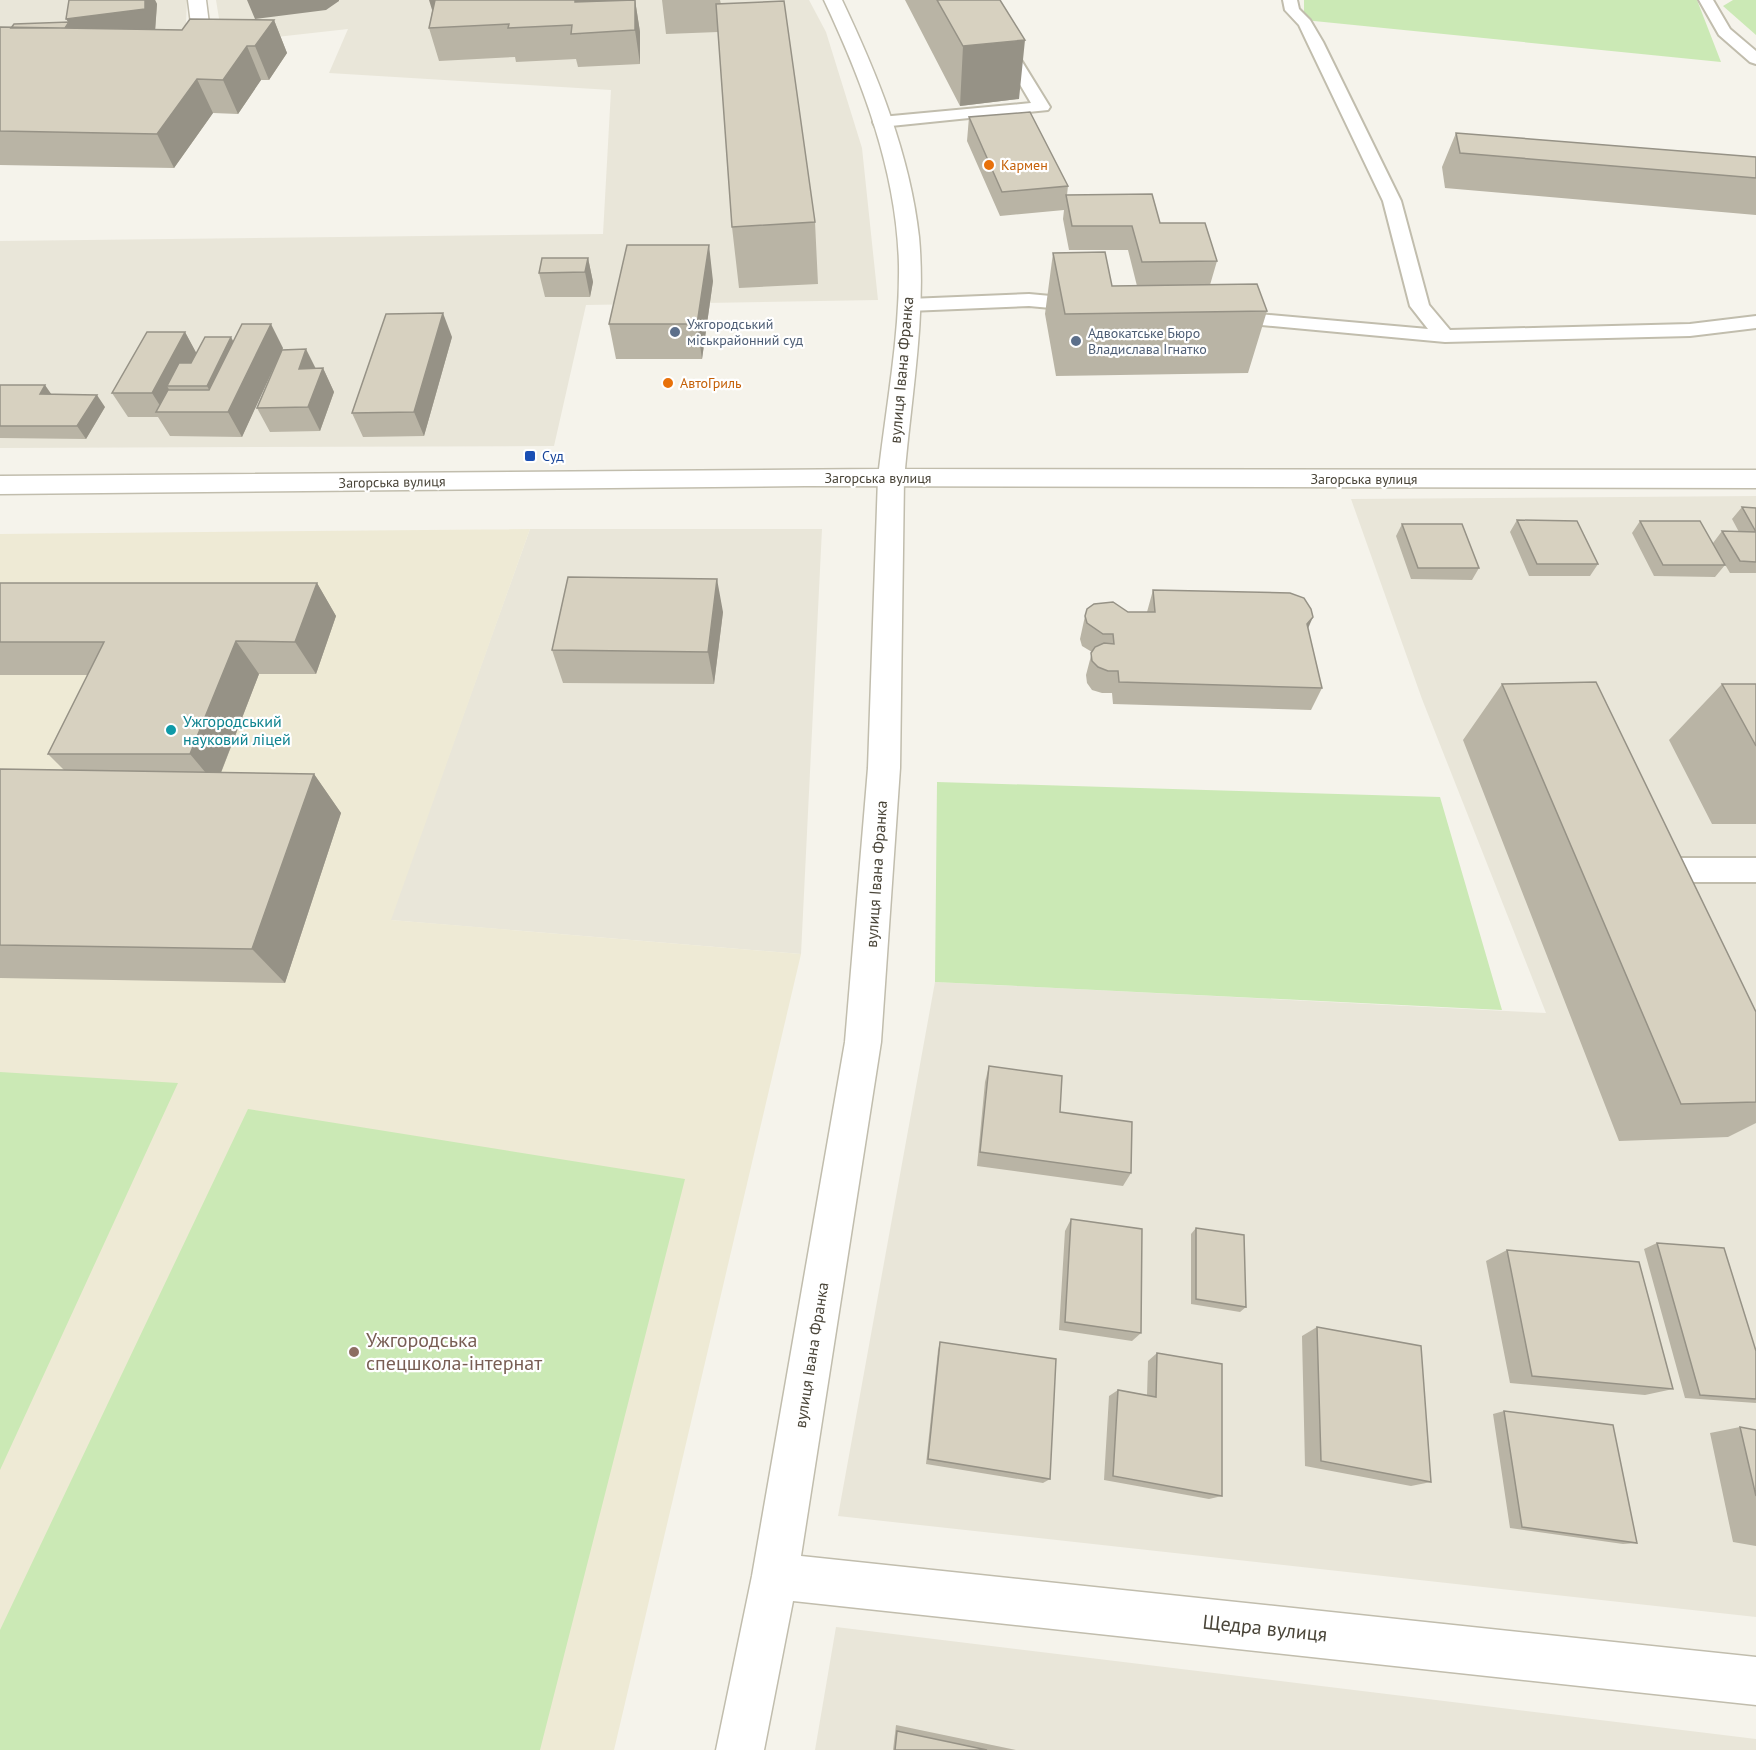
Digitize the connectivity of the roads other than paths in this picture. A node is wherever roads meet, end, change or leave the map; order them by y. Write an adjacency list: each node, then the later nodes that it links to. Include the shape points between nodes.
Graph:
1 (197, 0): 6 (street)
2 (833, 0): 8 (street, вулиця Івана Франка)
3 (977, 0): 8 (lane, via 1042,107)
4 (1290, 0): 13 (lane, via 1292,10 1315,42 1392,201 1420,306)
5 (1706, 0): 7 (lane, via 1724,32)
6 (200, 24)
7 (1756, 59)
8 (881, 122): 9 (street, вулиця Івана Франка, via 899,184 908,237)
9 (909, 305): 10 (lane, via 1029,300); 14 (street, вулиця Івана Франка)
10 (1100, 307)
11 (1207, 316): 13 (lane)
12 (1756, 322): 13 (lane, via 1690,330)
13 (1444, 336)
14 (891, 477): 15 (street, Загорська вулиця); 16 (street, Загорська вулиця); 19 (street, вулиця Івана Франка, via 884,768 863,1042)
15 (1756, 479)
16 (0, 485)
17 (1672, 870): 18 (lane)
18 (1756, 870)
19 (775, 1576): 20 (street, Щедра вулиця); 21 (street, вулиця Івана Франка)
20 (1756, 1681)
21 (740, 1750)

